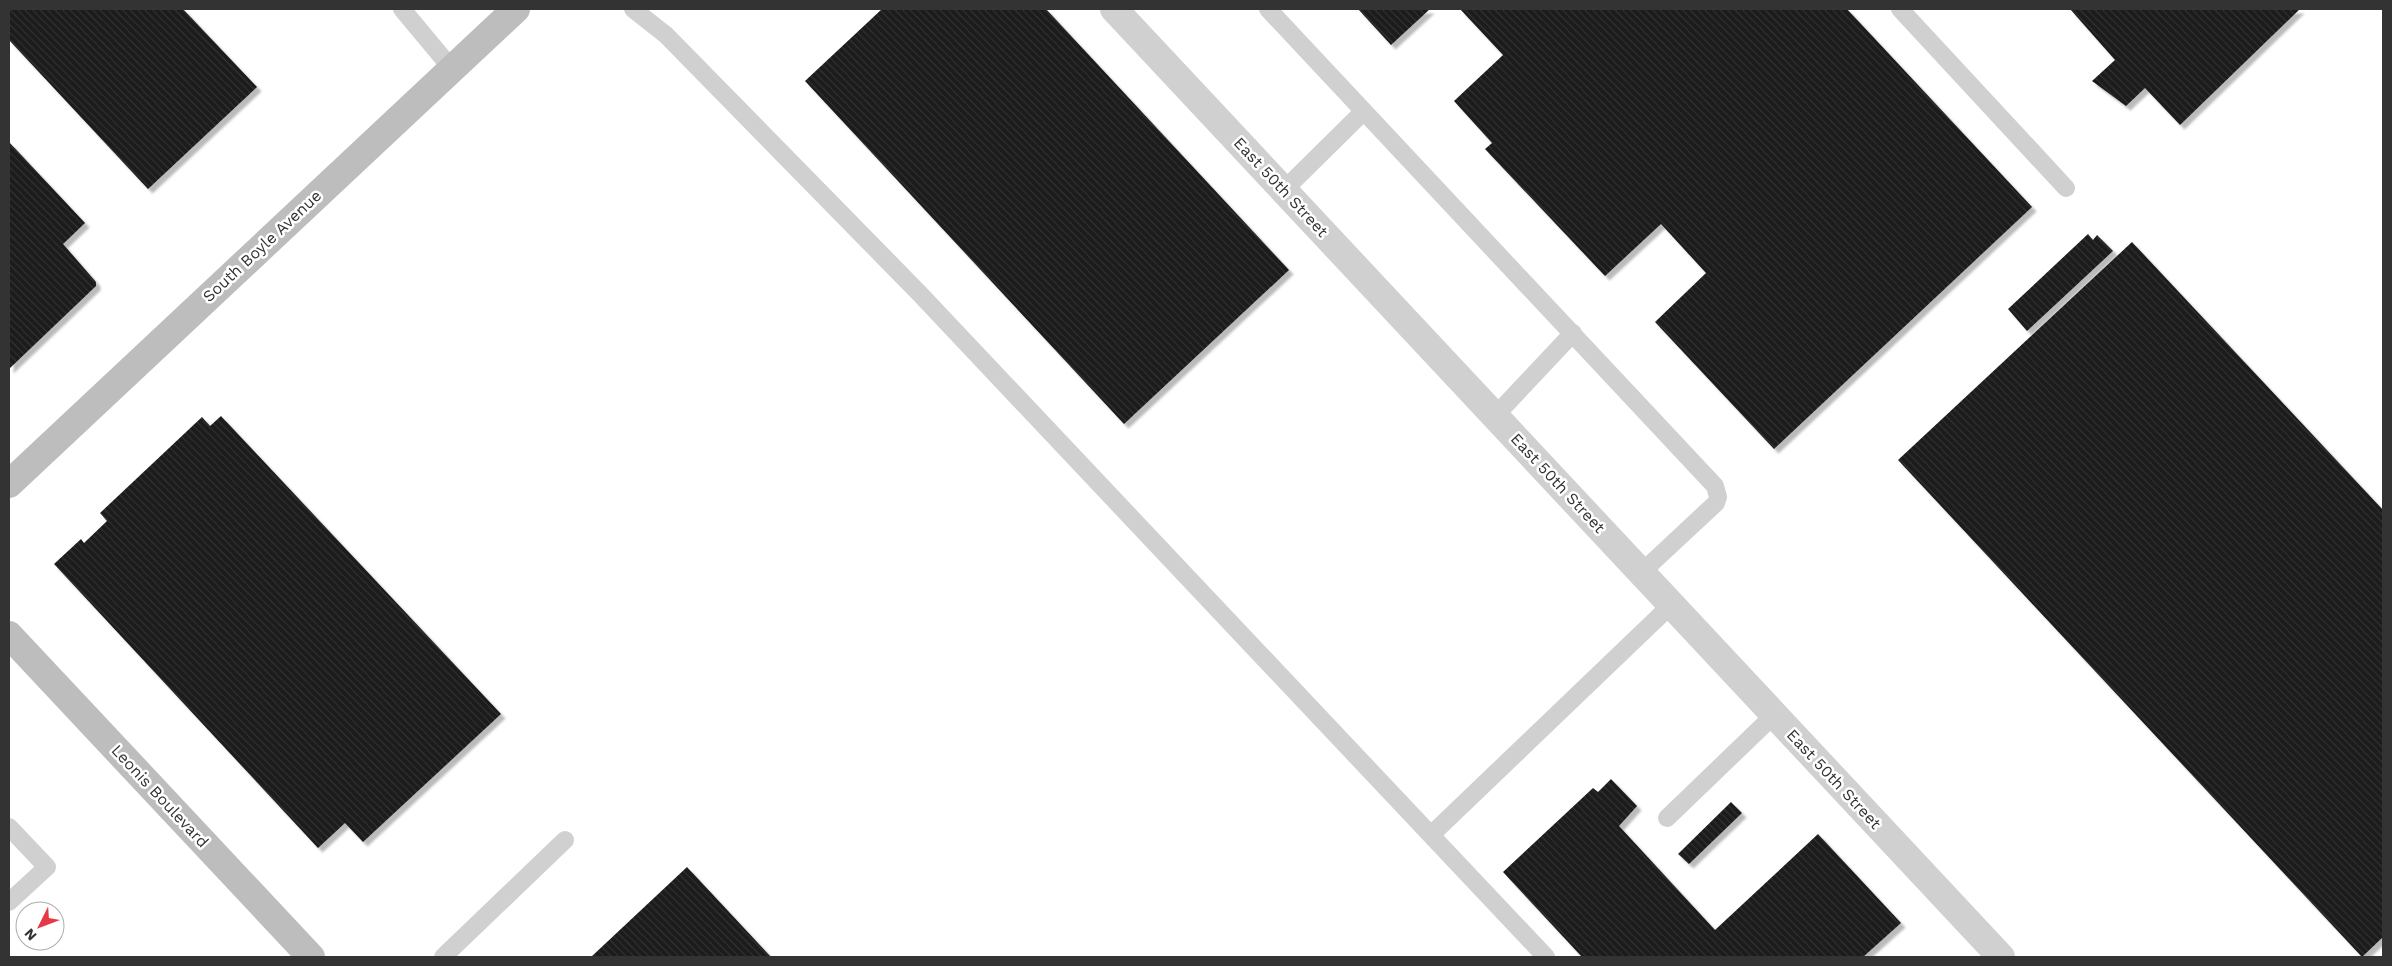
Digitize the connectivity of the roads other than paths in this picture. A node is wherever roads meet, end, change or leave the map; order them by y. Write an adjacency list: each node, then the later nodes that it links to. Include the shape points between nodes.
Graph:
1 (402, 9): 7 (lane)
2 (516, 9): 7 (main road, South Boyle Avenue)
3 (633, 9): 20 (lane, via 666,36 920,294)
4 (1114, 9): 10 (street, East 50th Street)
5 (1268, 9): 8 (lane)
6 (1900, 9): 9 (lane)
7 (452, 69): 13 (main road, South Boyle Avenue)
8 (1364, 111): 10 (lane); 11 (lane)
9 (2066, 188)
10 (1284, 190): 12 (street, East 50th Street)
11 (1573, 334): 12 (lane); 14 (lane, via 1715,486 1716,503)
12 (1495, 416): 14 (street, East 50th Street)
13 (9, 484)
14 (1642, 572): 15 (street, East 50th Street)
15 (1671, 604): 17 (street, East 50th Street); 20 (lane)
16 (9, 635): 23 (main road, Leonis Boulevard)
17 (1774, 715): 18 (lane); 26 (street, East 50th Street)
18 (1667, 818)
19 (9, 827): 22 (lane, via 47,867)
20 (1432, 834): 25 (lane)
21 (565, 840): 24 (lane)
22 (9, 902)
23 (311, 957)
24 (443, 957)
25 (1546, 957)
26 (2002, 957)

